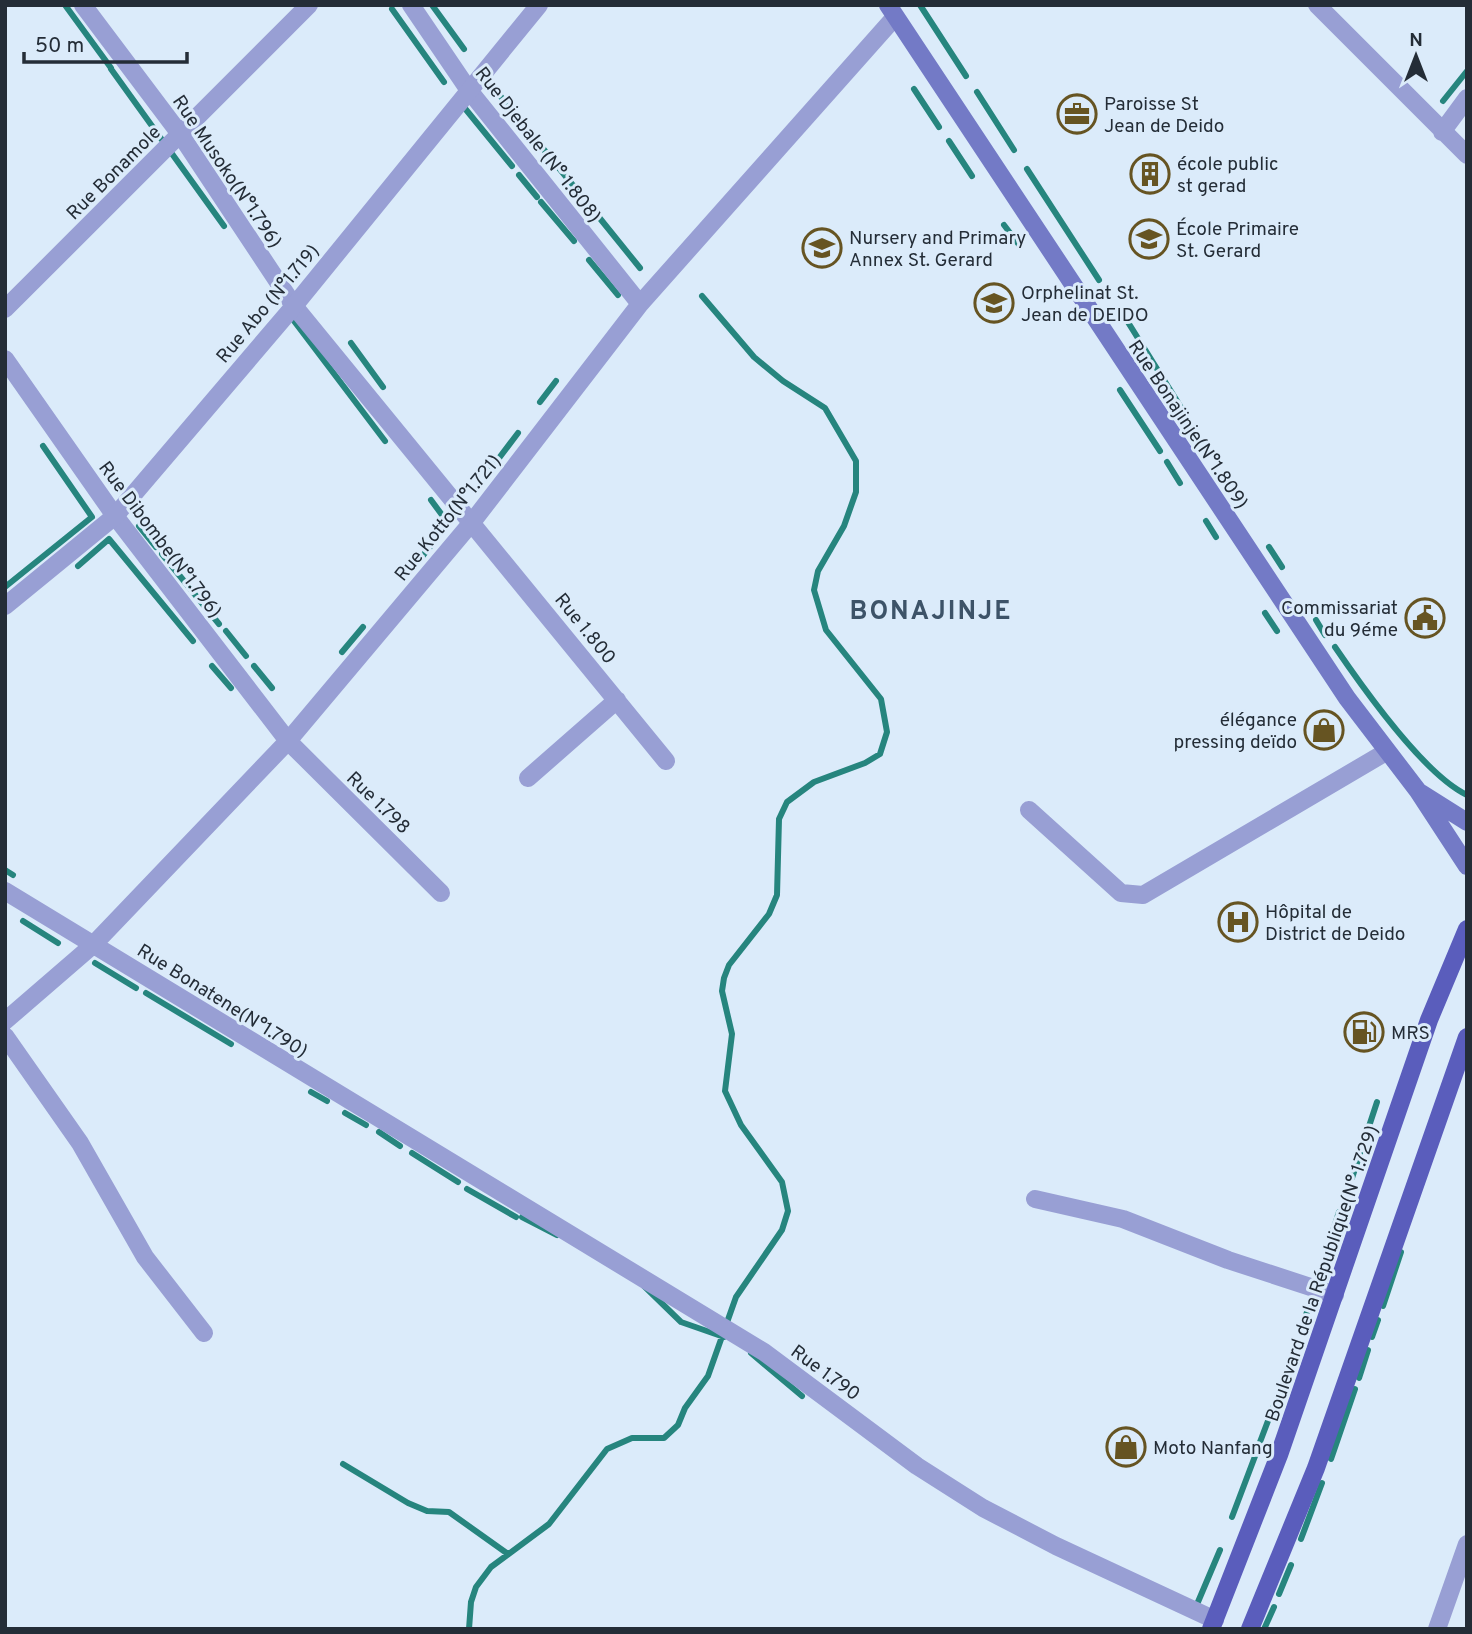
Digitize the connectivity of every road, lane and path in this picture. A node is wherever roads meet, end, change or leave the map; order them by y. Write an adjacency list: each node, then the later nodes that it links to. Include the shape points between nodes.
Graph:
1 (83, 5): 10 (street, Rue Musoko(N°1.796))
2 (309, 5): 10 (street, Rue Bonamole)
3 (411, 5): 7 (street, Rue Djebale (N° 1.808))
4 (539, 5): 7 (street, Rue Abo (N°1.719))
5 (1317, 5): 9 (street)
6 (890, 9): 12 (street, Rue Kotto(N°1.721)); 21 (main road, Rue Bonajinje(N°1.809))
7 (468, 89): 12 (street, Rue Djebale (N° 1.808)); 13 (street, Rue Abo (N°1.719))
8 (1467, 98): 9 (street)
9 (1442, 132): 11 (street)
10 (180, 135): 13 (street, Rue Musoko(N°1.796)); 14 (street, Rue Bonamole)
11 (1467, 155)
12 (640, 304): 17 (street, Rue Kotto(N°1.721))
13 (294, 306): 16 (street, Rue Abo (N°1.719)); 17 (street, Rue Musoko(N°1.796))
14 (5, 309)
15 (5, 359): 16 (street, Rue Dibombe(N°1.796))
16 (115, 516): 18 (street, Rue Abo (N°1.719)); 20 (street, Rue Dibombe(N°1.796))
17 (473, 521): 19 (street, Rue 1.800); 20 (street, Rue Kotto(N°1.721))
18 (5, 606)
19 (617, 700): 22 (street, Rue 1.800); 23 (street)
20 (288, 741): 29 (street, Rue 1.798); 31 (street, Rue Kotto(N°1.721))
21 (1386, 752): 24 (main road, Rue Bonajinje(N°1.809)); 25 (street, via 1143,895 1121,893)
22 (666, 761)
23 (528, 778)
24 (1418, 791): 26 (main road, Rue Bonajinje(N°1.809)); 27 (main road, Rue Bonajinje(N°1.809))
25 (1029, 810)
26 (1467, 822)
27 (1467, 866)
28 (5, 891): 31 (street, Rue Bonatene(N°1.790))
29 (442, 892)
30 (1467, 929): 37 (main road, Boulevard de la République(N° 1.729), via 1429,1020)
31 (93, 945): 32 (street, Rue Kotto(N°1.721)); 35 (street, Rue Bonatene(N°1.790))
32 (5, 1021)
33 (5, 1035): 38 (street, via 80,1143 145,1257)
34 (1467, 1037): 41 (main road, via 1316,1468)
35 (418, 1144): 40 (street, Rue 1.790, via 764,1352 983,1508)
36 (1035, 1199): 37 (street, via 1123,1219)
37 (1335, 1295): 40 (main road, Boulevard de la République(N° 1.729), via 1284,1443)
38 (204, 1333)
39 (1467, 1544): 42 (street)
40 (1213, 1624)
41 (1250, 1629)
42 (1437, 1629)

